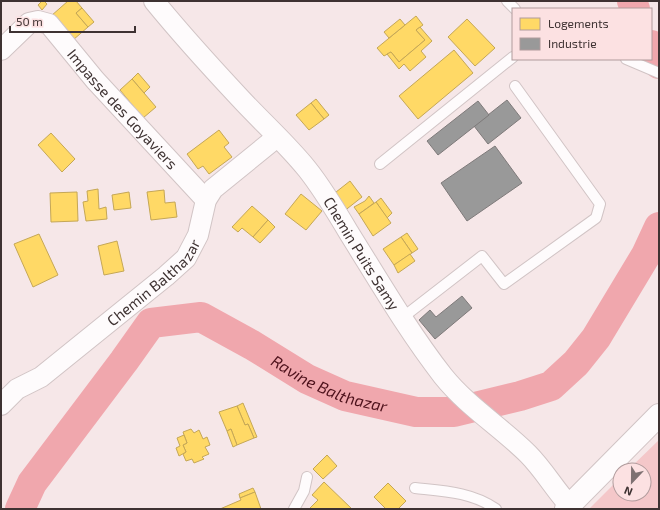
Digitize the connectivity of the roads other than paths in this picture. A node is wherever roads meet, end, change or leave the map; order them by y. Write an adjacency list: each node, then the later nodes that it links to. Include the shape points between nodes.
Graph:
1 (154, 1): 7 (street, Chemin Puits Samy)
2 (1, 50): 9 (street, Impasse des Goyaviers, via 29,23 38,21 49,24 95,80)
3 (512, 58): 8 (lane)
4 (628, 60): 5 (lane)
5 (659, 73)
6 (515, 86): 10 (lane, via 600,204 596,218 504,284 482,256)
7 (277, 137): 9 (street, Chemin Balthazar, via 213,189); 10 (street, Chemin Puits Samy, via 307,169)
8 (380, 164)
9 (206, 200): 11 (street, Chemin Balthazar, via 198,235 186,258 48,372 17,389)
10 (402, 318): 15 (street, Chemin Puits Samy, via 456,391 529,455)
11 (1, 405)
12 (659, 415): 15 (main road)
13 (307, 477): 16 (lane, via 304,491)
14 (416, 488): 17 (lane, via 473,497)
15 (568, 507)
16 (294, 509)
17 (496, 509)

